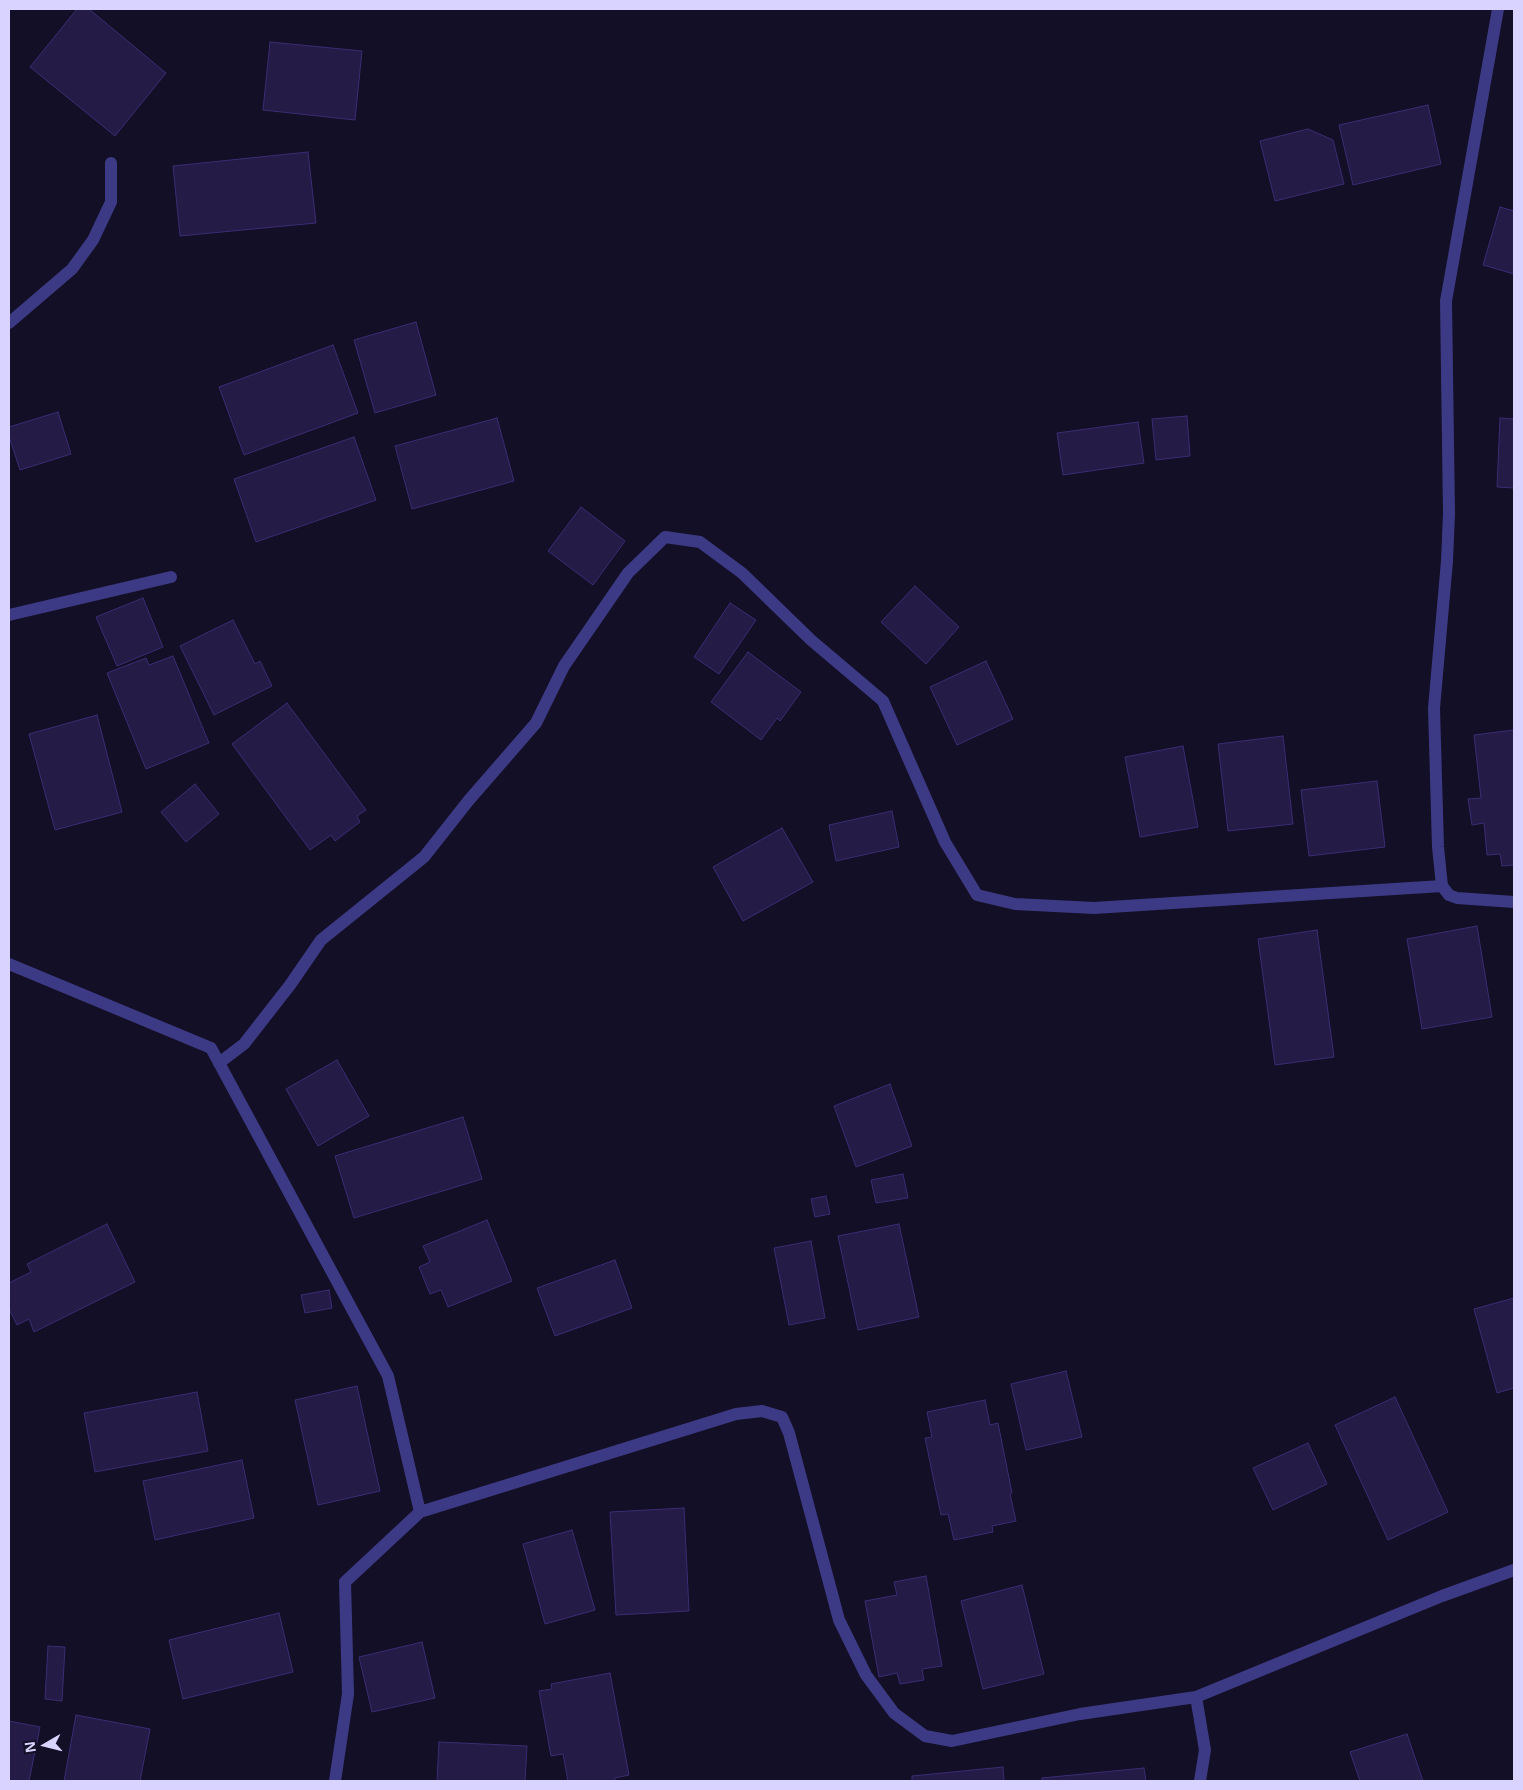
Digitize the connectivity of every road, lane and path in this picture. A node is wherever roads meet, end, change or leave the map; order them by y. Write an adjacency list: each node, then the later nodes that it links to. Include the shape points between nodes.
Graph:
1 (1498, 9): 6 (street, via 1446,301 1449,514 1434,708)
2 (111, 163): 3 (street, via 111,202 93,240 72,268)
3 (9, 323)
4 (171, 577): 5 (street)
5 (9, 615)
6 (1442, 886): 7 (street, via 1449,895 1457,898); 9 (street, via 1094,908 1015,904 977,895 945,842 883,701 811,640 742,573 700,542 665,537 628,573 564,666 536,723 424,857 321,940 244,1044)
7 (1514, 902)
8 (9, 964): 9 (street, via 211,1048)
9 (219, 1063): 10 (street, via 388,1376)
10 (420, 1512): 12 (street, via 736,1414 762,1412 782,1417 789,1433 839,1620 866,1675 894,1713 925,1736 952,1741 1080,1714); 13 (street, via 345,1582 348,1694)
11 (1514, 1570): 12 (street)
12 (1196, 1696): 14 (street, via 1205,1750)
13 (335, 1781)
14 (1200, 1781)

